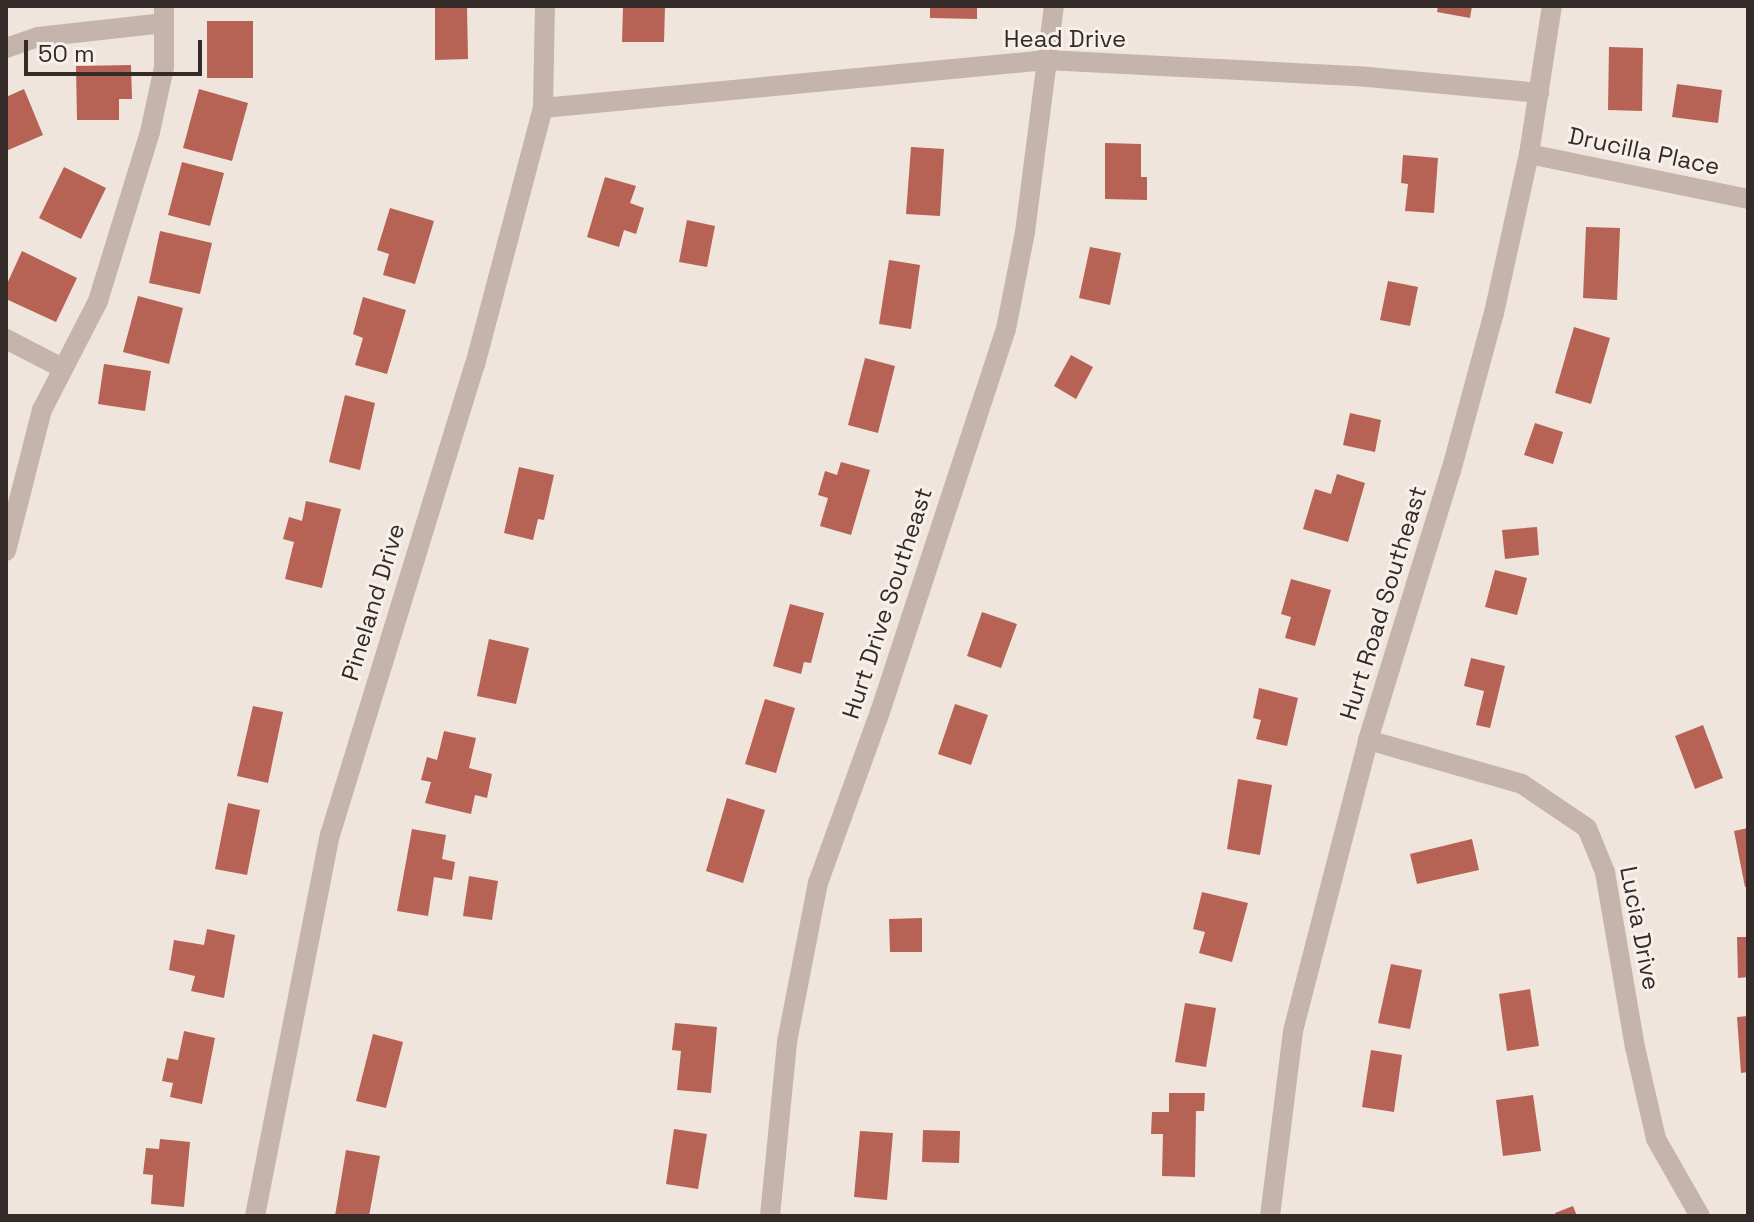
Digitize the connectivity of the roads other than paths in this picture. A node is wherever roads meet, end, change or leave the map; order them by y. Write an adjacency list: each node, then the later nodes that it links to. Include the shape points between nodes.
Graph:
1 (545, 6): 8 (street, Pineland Drive)
2 (1054, 6): 6 (street, Hurt Drive Southeast)
3 (1552, 6): 7 (street, Hurt Road Southeast)
4 (164, 14): 5 (street, via 38,37); 12 (street, via 164,67 150,132 98,301)
5 (6, 48)
6 (1047, 60): 7 (street, Head Drive, via 1368,77); 8 (street, Head Drive); 16 (street, Hurt Drive Southeast, via 1025,232 1006,329 818,883 787,1042)
7 (1539, 93): 9 (street, Hurt Road Southeast)
8 (543, 108): 15 (street, Pineland Drive, via 475,365 330,835)
9 (1529, 154): 10 (street, Drucilla Place); 14 (street, Hurt Road Southeast, via 1472,395)
10 (1748, 199)
11 (6, 339): 12 (street)
12 (62, 368): 13 (street, via 42,410)
13 (6, 551)
14 (1368, 740): 17 (street, Hurt Road Southeast, via 1293,1031); 18 (street, Lucia Drive, via 1522,784 1587,828 1605,872 1656,1139)
15 (255, 1216)
16 (770, 1216)
17 (1270, 1216)
18 (1700, 1216)

